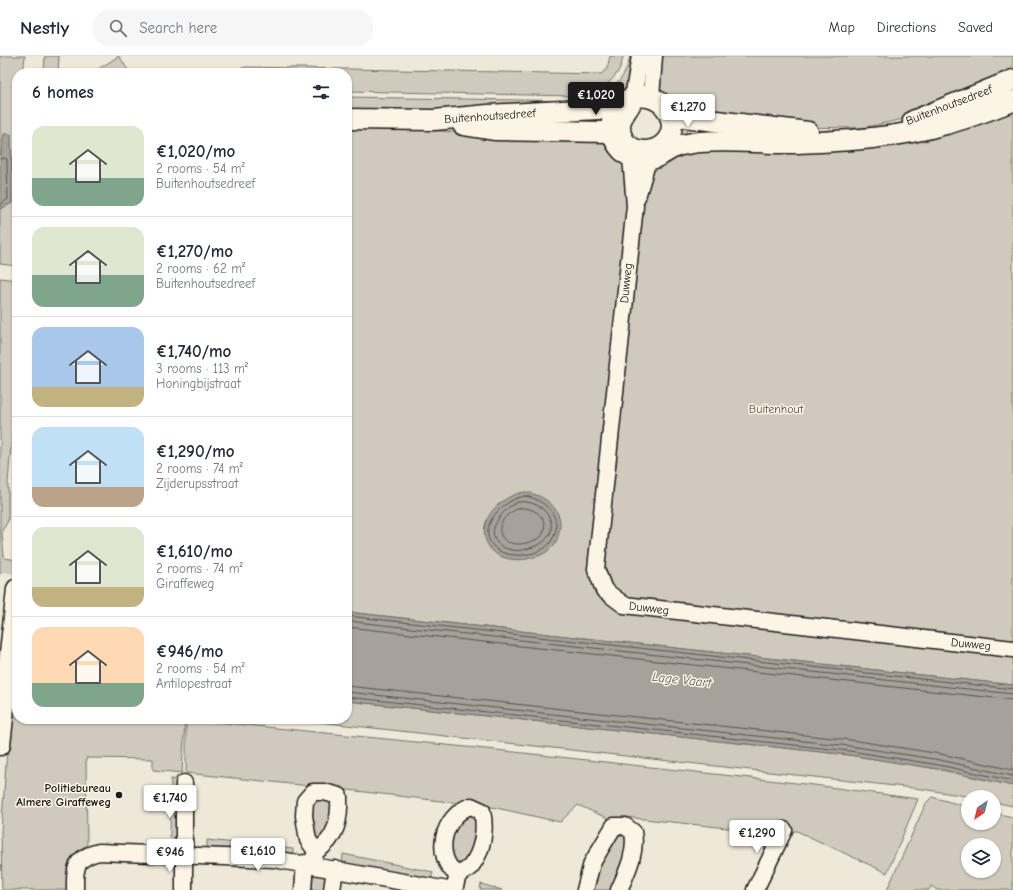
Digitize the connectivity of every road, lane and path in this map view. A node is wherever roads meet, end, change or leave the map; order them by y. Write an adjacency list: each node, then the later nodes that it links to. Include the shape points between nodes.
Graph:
1 (640, 56): 4 (street)
2 (654, 56): 4 (street)
3 (1013, 80): 9 (main road, Buitenhoutsedreef)
4 (634, 101): 6 (main road, via 662,104); 8 (main road, Buitenhoutsedreef); 11 (main road, via 612,117)
5 (1013, 101): 9 (main road, Buitenhoutsedreef, via 946,124)
6 (670, 113): 10 (main road, Buitenhoutsedreef, via 675,116 807,132); 12 (main road, via 672,127)
7 (352, 119): 8 (main road, Buitenhoutsedreef)
8 (434, 120): 11 (main road, Buitenhoutsedreef, via 494,130 553,132 610,140)
9 (880, 132): 10 (main road, Buitenhoutsedreef)
10 (856, 135): 12 (main road, Buitenhoutsedreef, via 796,143 702,142)
11 (617, 138): 12 (main road)
12 (653, 152): 14 (street, Duwweg, via 634,206 596,569 604,590 624,605)
13 (12, 632): 15 (main road)
14 (1013, 649)
15 (0, 745)
16 (184, 783): 18 (street)
17 (784, 830): 29 (street)
18 (184, 855): 19 (street); 22 (street, via 99,852 86,855 75,870); 23 (street)
19 (311, 859): 20 (street); 24 (street)
20 (335, 869): 25 (street); 26 (street)
21 (458, 875): 26 (street)
22 (75, 890)
23 (184, 890)
24 (303, 890)
25 (332, 890)
26 (445, 890)
27 (585, 890): 28 (street, via 592,862 614,826 625,826 633,832 635,840 629,867)
28 (619, 890)
29 (755, 890)

